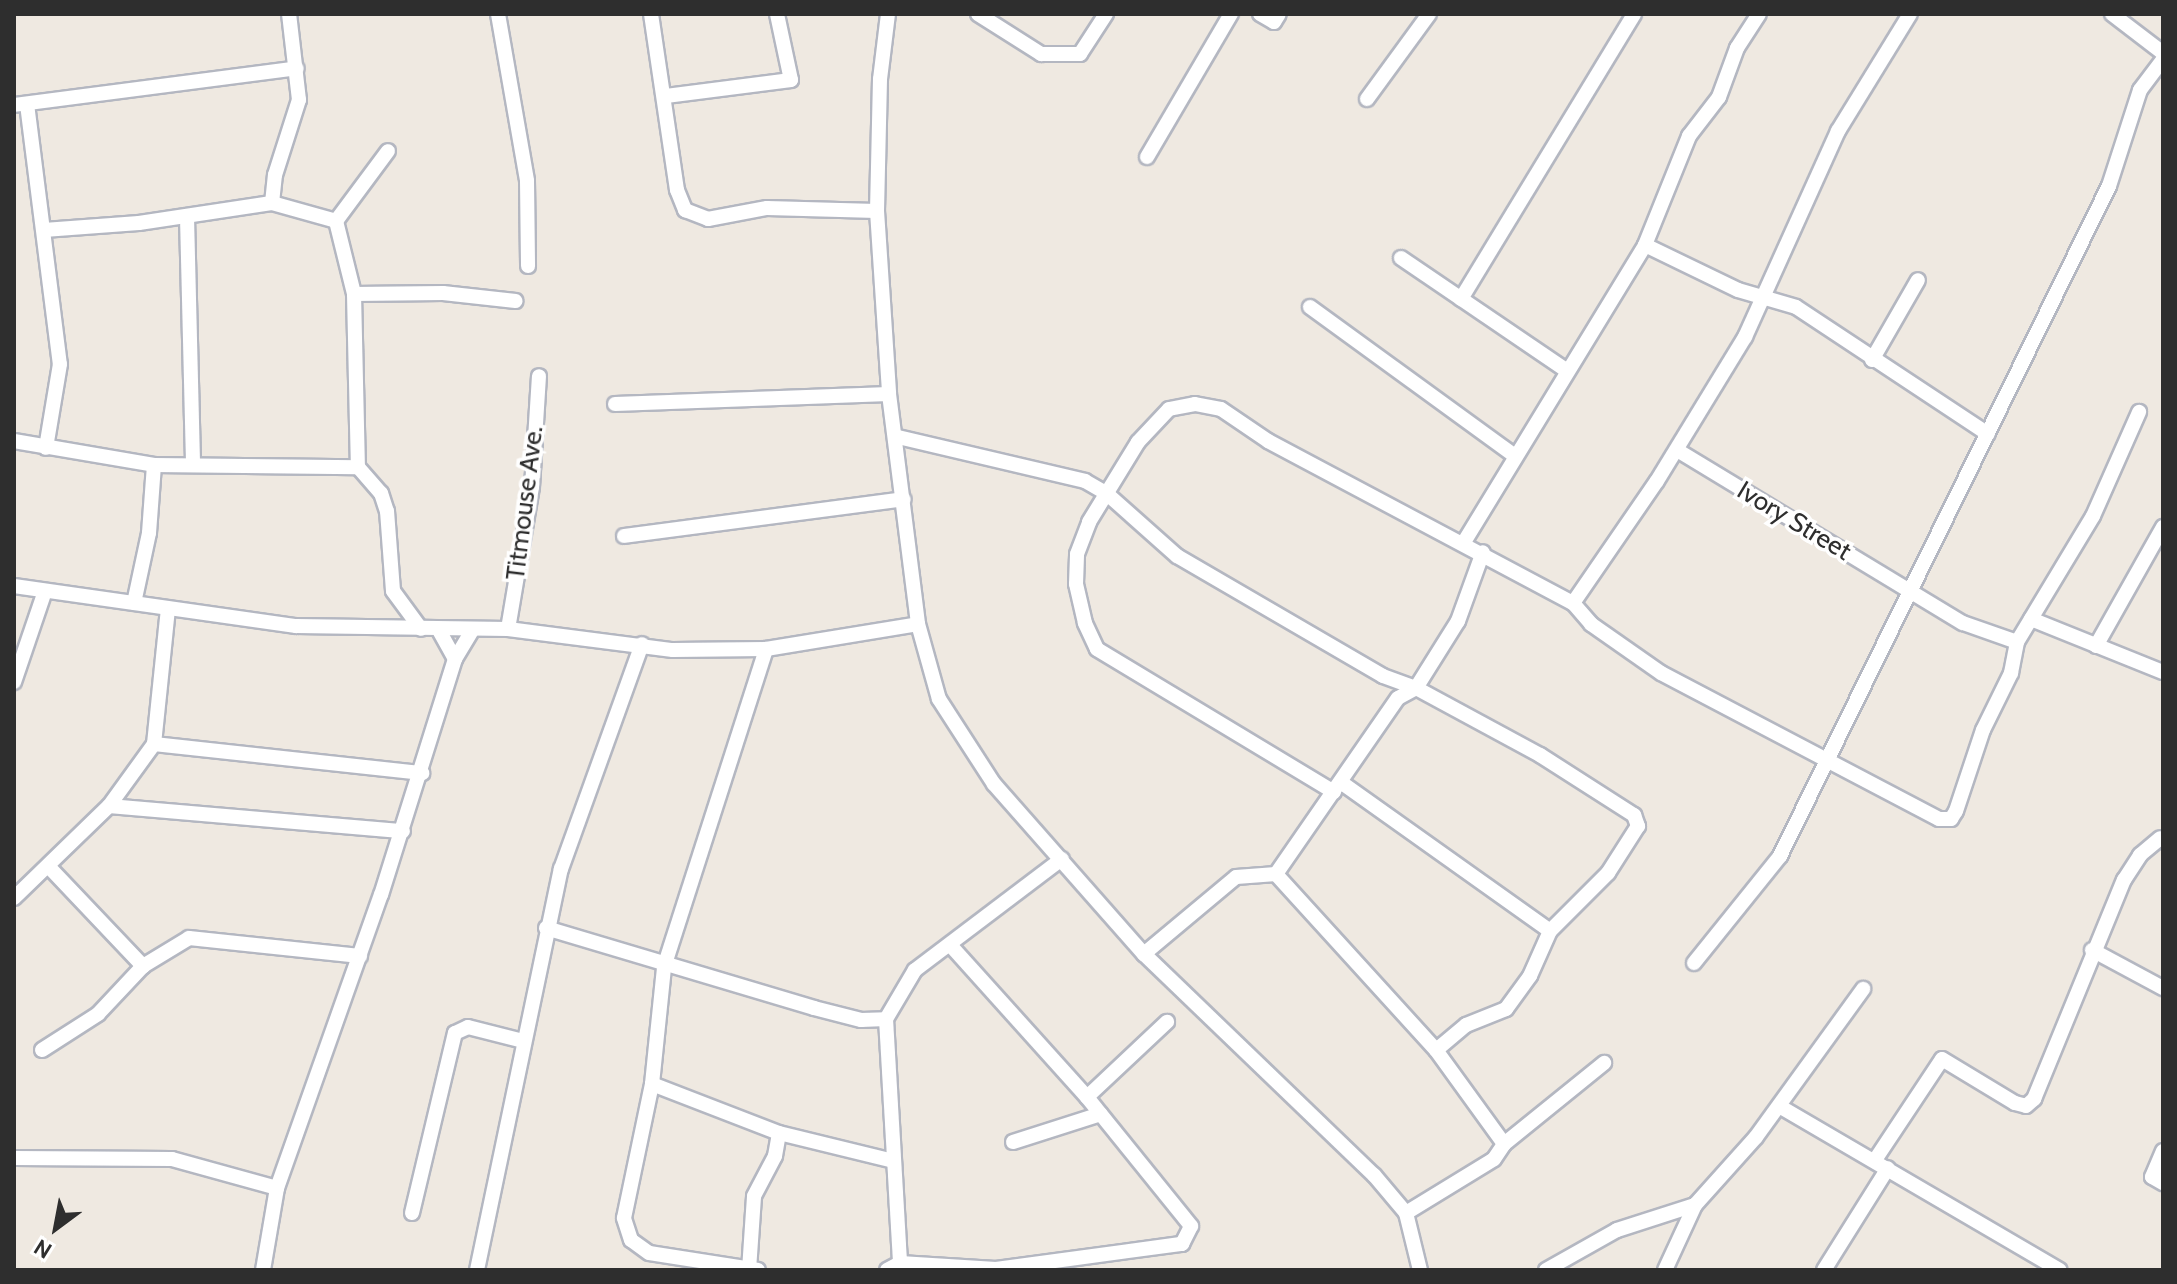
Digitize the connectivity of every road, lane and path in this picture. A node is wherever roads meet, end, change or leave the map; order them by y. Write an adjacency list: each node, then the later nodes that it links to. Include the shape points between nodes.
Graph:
1 (289, 14): 18 (street)
2 (498, 14): 31 (street, via 527,181)
3 (651, 14): 19 (street)
4 (777, 14): 19 (street, via 791,80)
5 (888, 14): 25 (street, via 880,79)
6 (978, 14): 7 (street, via 1041,54 1080,54)
7 (1106, 14)
8 (1231, 14): 23 (street)
9 (1260, 14): 10 (street, via 1274,22)
10 (1279, 14)
11 (1429, 14): 20 (street)
12 (1634, 14): 35 (street)
13 (1759, 14): 29 (street, via 1737,48 1719,97 1689,136)
14 (1910, 14): 34 (street, via 1838,131)
15 (2112, 14): 16 (street)
16 (2163, 53)
17 (2163, 60): 44 (street, via 2140,90 2109,186)
18 (297, 68): 21 (street); 24 (street, via 299,100 275,175)
19 (666, 96): 25 (street, via 677,190 685,210 708,219 767,208)
20 (1367, 99)
21 (20, 105): 28 (street)
22 (388, 151): 27 (street)
23 (1147, 157)
24 (272, 203): 26 (street); 27 (street)
25 (877, 211): 41 (street)
26 (187, 217): 28 (street); 50 (street)
27 (336, 221): 33 (street)
28 (44, 230): 47 (street, via 60,364)
29 (1645, 245): 34 (street); 39 (street)
30 (1401, 258): 35 (street)
31 (528, 266)
32 (1918, 280): 38 (street)
33 (354, 294): 36 (street, via 443,293); 52 (street)
34 (1762, 298): 38 (street, via 1796,307); 48 (street)
35 (1461, 299): 39 (street)
36 (516, 301)
37 (1310, 307): 49 (street)
38 (1872, 360): 44 (street)
39 (1567, 371): 49 (street)
40 (539, 376): 68 (street, Titmouse Ave., via 532,487)
41 (889, 394): 42 (street); 45 (street)
42 (615, 404)
43 (2139, 412): 65 (street, via 2093,516)
44 (1988, 434): 61 (street)
45 (898, 437): 53 (street, via 1019,463); 54 (street)
46 (14, 441): 47 (street)
47 (46, 448): 51 (street)
48 (1677, 450): 61 (street, Ivory Street); 63 (street)
49 (1515, 456): 57 (street)
50 (193, 461): 51 (street); 52 (street, via 300,470)
51 (154, 465): 62 (street, via 149,533)
52 (358, 467): 67 (street, via 381,493 387,511 393,591)
53 (1106, 493): 57 (street, via 1153,422 1169,409 1195,404 1221,409 1268,441); 78 (street, via 1177,556 1383,676); 82 (street, via 1077,554 1076,584 1097,649)
54 (904, 499): 56 (street); 66 (street)
55 (2163, 527): 73 (street)
56 (624, 536)
57 (1464, 542): 58 (street)
58 (1483, 552): 63 (street); 78 (street, via 1458,621)
59 (14, 586): 60 (street)
60 (45, 591): 62 (street); 77 (street)
61 (1911, 591): 71 (street, Ivory Street, via 1972,628); 80 (street)
62 (134, 603): 64 (street)
63 (1573, 603): 80 (street, via 1591,624 1661,673)
64 (168, 609): 67 (street, via 296,626); 79 (street)
65 (2031, 619): 71 (street); 73 (street)
66 (918, 624): 74 (street); 86 (street, via 952,726 994,784)
67 (421, 629): 70 (street)
68 (508, 629): 69 (street); 72 (street)
69 (472, 631): 70 (street); 75 (street)
70 (440, 632): 75 (street)
71 (2017, 642): 80 (street, via 2009,680 1983,730 1951,819 1925,813 1856,772)
72 (642, 644): 74 (street, via 673,650); 90 (street, via 595,765)
73 (2096, 646): 76 (street)
74 (766, 649): 98 (street)
75 (455, 659): 81 (street)
76 (2163, 672)
77 (14, 682)
78 (1416, 688): 82 (street, via 1398,698); 91 (street, via 1634,815 1638,826 1622,854)
79 (154, 744): 81 (street); 83 (street)
80 (1825, 761): 96 (street, via 1771,870)
81 (422, 773): 84 (street)
82 (1338, 788): 88 (street); 91 (street)
83 (109, 806): 84 (street); 87 (street)
84 (403, 831): 95 (street)
85 (2160, 838): 93 (street, via 2131,866)
86 (1062, 859): 92 (street); 94 (street)
87 (49, 867): 89 (street); 97 (street)
88 (1276, 874): 94 (street, via 1236,877); 105 (street)
89 (14, 898)
90 (546, 928): 98 (street); 103 (street)
91 (1550, 931): 105 (street, via 1530,976 1506,1009 1466,1025)
92 (951, 946): 101 (street, via 915,970); 108 (street)
93 (2092, 950): 99 (street); 117 (street, via 2034,1099 2026,1106 2015,1103 1942,1059)
94 (1144, 954): 122 (street, via 1293,1092)
95 (360, 956): 97 (street, via 189,938); 119 (street)
96 (1694, 963)
97 (143, 966): 104 (street, via 113,1003)
98 (664, 967): 101 (street, via 861,1020); 107 (street)
99 (2163, 988)
100 (1863, 989): 109 (street)
101 (886, 1019): 116 (street)
102 (1167, 1022): 108 (street)
103 (523, 1041): 121 (street, via 468,1027 455,1033); 125 (street)
104 (42, 1050)
105 (1436, 1050): 113 (street)
106 (1604, 1063): 113 (street)
107 (652, 1084): 111 (street); 126 (street, via 624,1218 631,1240 662,1256)
108 (1087, 1097): 110 (street)
109 (1779, 1106): 117 (street); 120 (street, via 1719,1184)
110 (1101, 1114): 112 (street); 123 (street, via 1191,1226 1182,1244 996,1269)
111 (779, 1133): 116 (street); 126 (street, via 775,1156 754,1196)
112 (1013, 1142)
113 (1504, 1144): 122 (street, via 1494,1159)
114 (2163, 1151): 118 (street, via 2152,1177)
115 (14, 1158): 119 (street, via 172,1159)
116 (894, 1161): 123 (street)
117 (1881, 1164): 130 (street); 131 (street)
118 (2163, 1183)
119 (277, 1188): 124 (street)
120 (1695, 1205): 128 (street, via 1617,1230); 129 (street)
121 (412, 1213)
122 (1406, 1213): 127 (street)
123 (893, 1267)
124 (263, 1270)
125 (477, 1270)
126 (752, 1270)
127 (1420, 1270)
128 (1546, 1270)
129 (1665, 1270)
130 (1824, 1270)
131 (2060, 1270)

